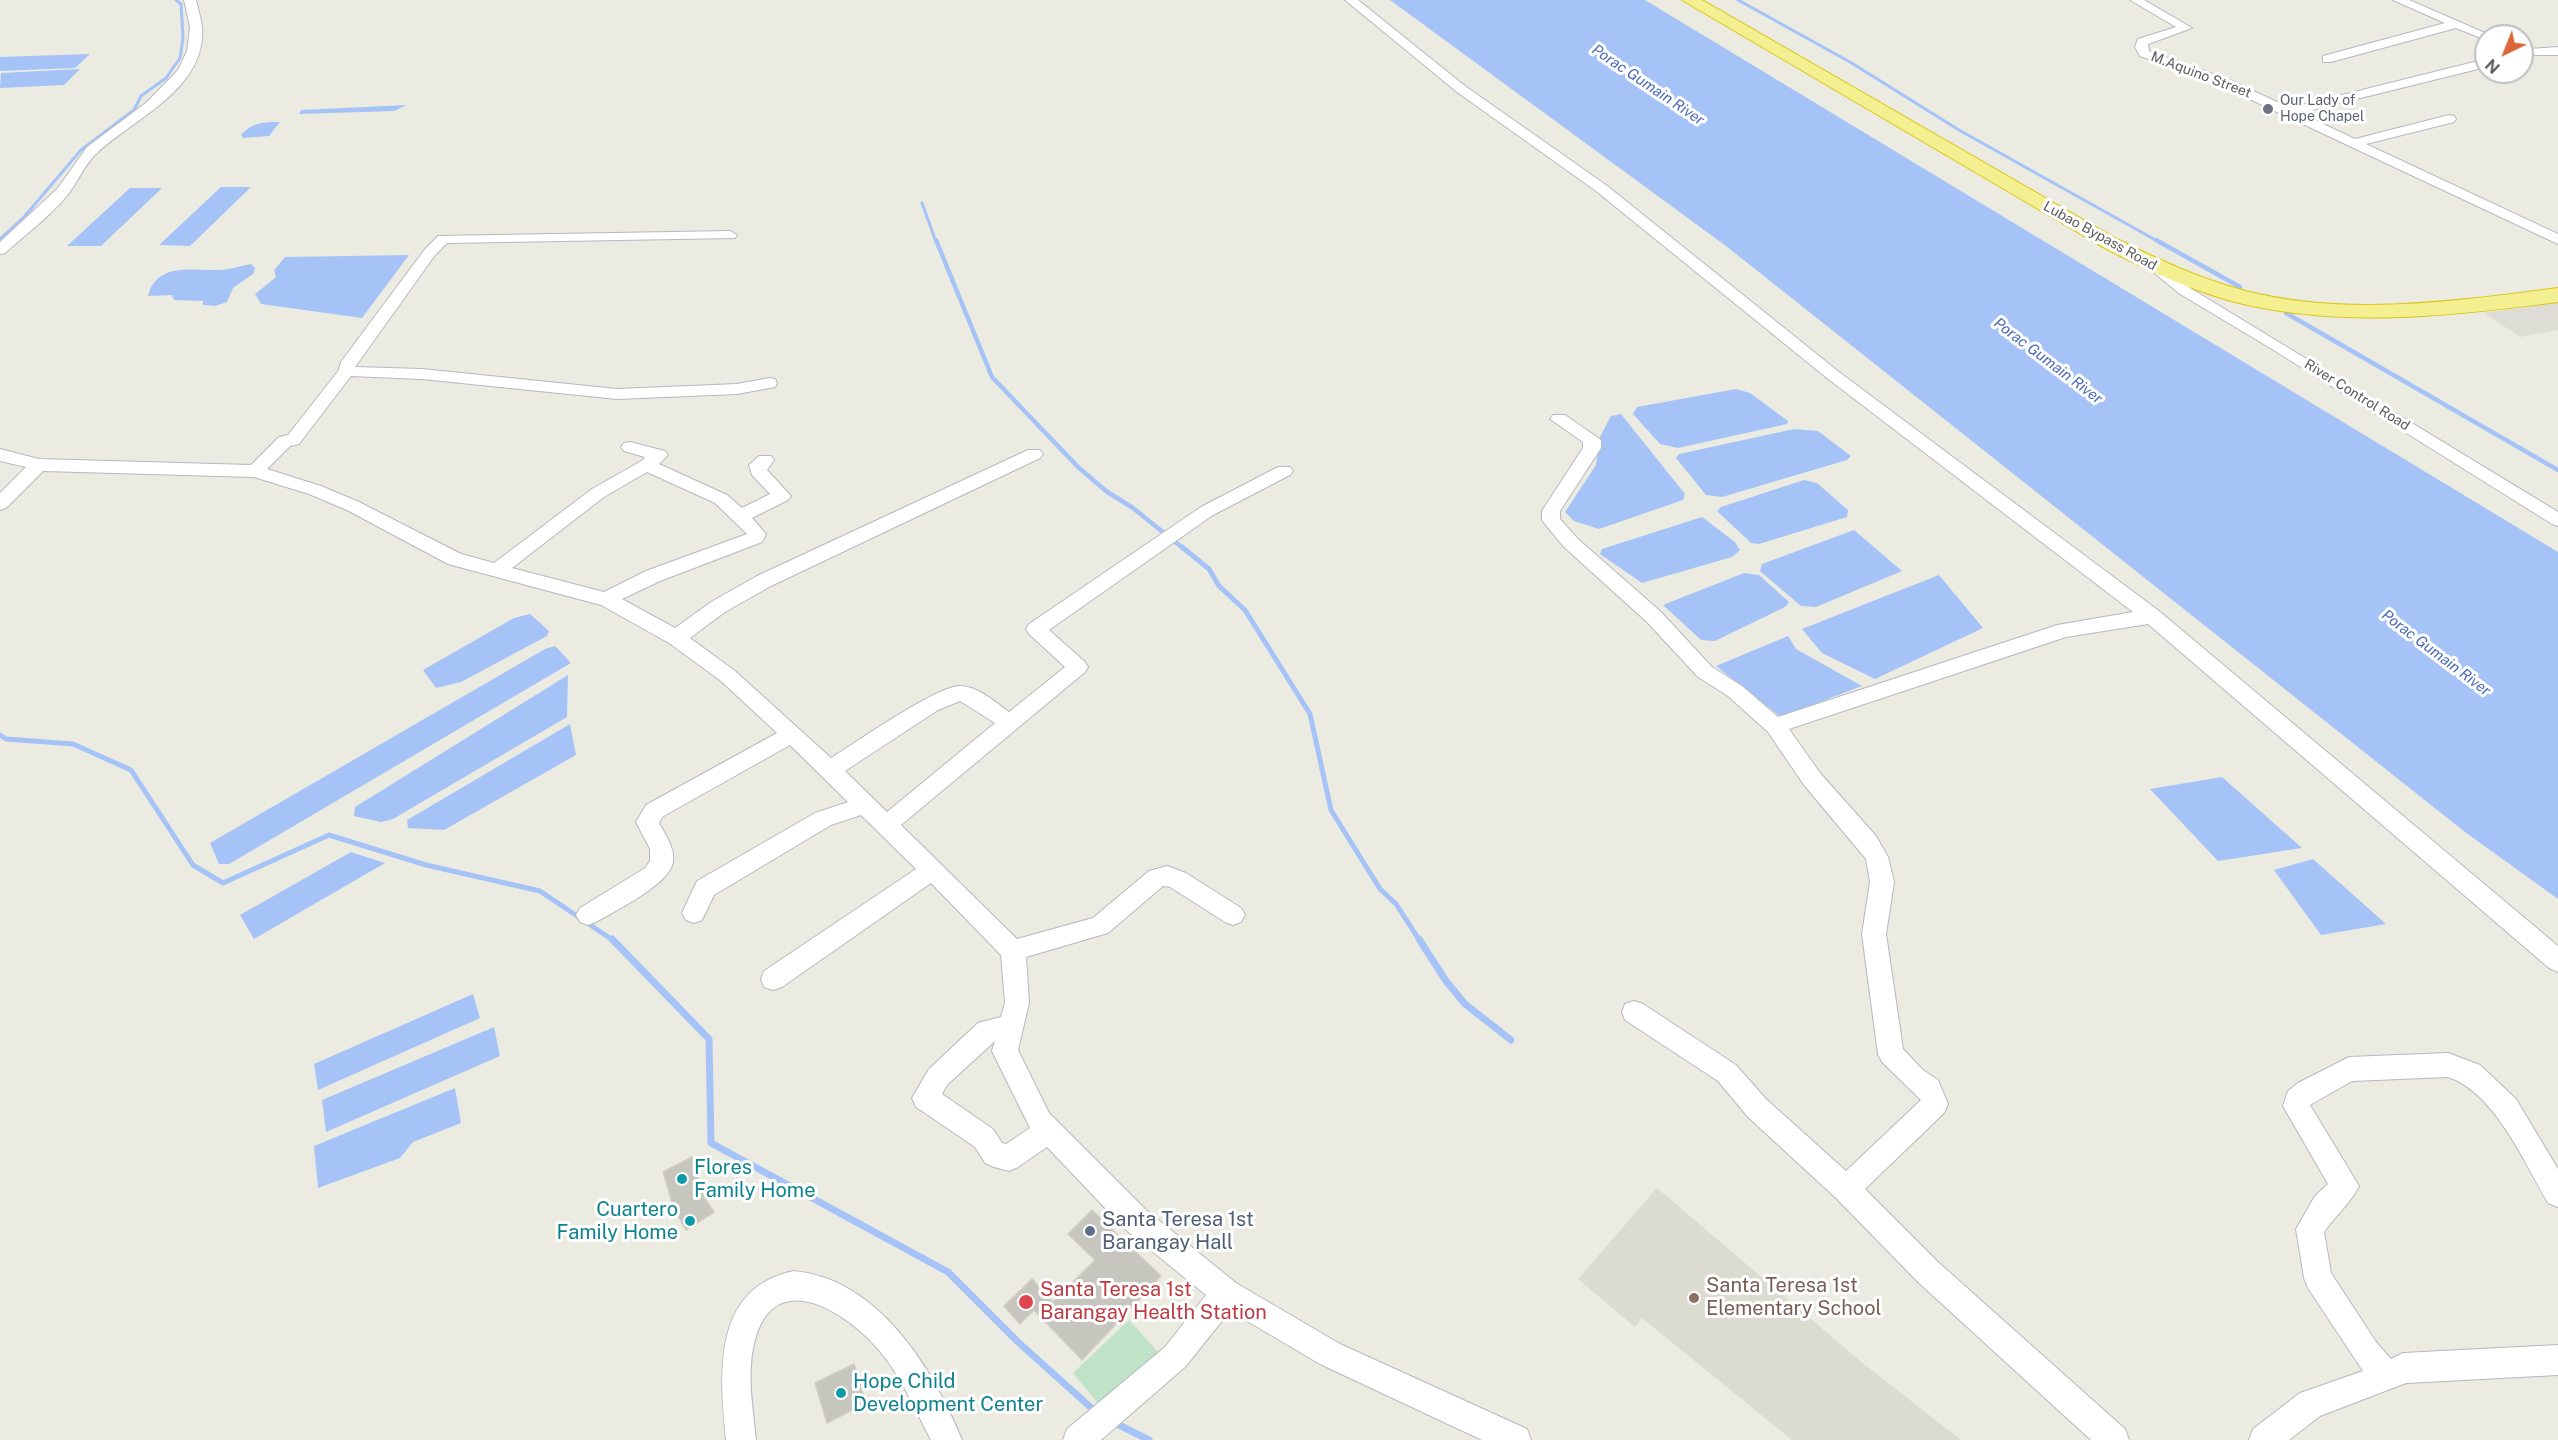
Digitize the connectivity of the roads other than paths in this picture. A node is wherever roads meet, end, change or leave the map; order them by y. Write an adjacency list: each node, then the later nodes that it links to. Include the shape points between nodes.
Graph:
1 (190, 0): 17 (street, via 196,35 190,63 178,80 92,151 61,192)
2 (1351, 0): 36 (street, via 1461,89 1601,188 1833,375)
3 (1690, 0): 18 (highway, Lubao Bypass Road)
4 (2136, 0): 12 (street, M.Aquino Street, via 2186,28 2142,42 2144,53)
5 (2398, 0): 6 (street)
6 (2457, 24): 7 (street); 10 (street)
7 (2474, 31)
8 (2558, 51): 9 (street)
9 (2534, 52)
10 (2327, 59)
11 (2474, 66): 12 (street)
12 (2290, 112): 14 (street, M.Aquino Street)
13 (2449, 119): 14 (street)
14 (2354, 143): 16 (street, M.Aquino Street)
15 (730, 235): 20 (street, via 443,239)
16 (2558, 240)
17 (0, 250)
18 (2157, 268): 19 (highway, Lubao Bypass Road, via 2256,300 2323,309 2397,311); 33 (street, River Control Road, via 2185,291)
19 (2558, 295)
20 (347, 370): 21 (street, via 611,394 737,389); 29 (street, via 293,440 285,441)
21 (770, 383)
22 (1559, 419): 39 (street, via 1592,440 1592,448 1551,511 1551,520 1705,672 1735,691)
23 (630, 447): 28 (street, via 659,455)
24 (1034, 454): 37 (street, via 778,575 696,621)
25 (0, 455): 27 (street)
26 (765, 460): 32 (street, via 758,465 758,471 782,496)
27 (39, 465): 29 (street); 31 (street)
28 (646, 465): 32 (street, via 721,499); 34 (street, via 598,493)
29 (255, 471): 34 (street, via 354,506 455,559)
30 (1284, 471): 38 (street, via 1207,511 1036,629 1078,667)
31 (0, 504)
32 (740, 516): 35 (street, via 757,534 749,542 653,576)
33 (2558, 520)
34 (497, 570): 35 (street)
35 (608, 600): 37 (street)
36 (2152, 616): 39 (street, via 2064,630); 49 (street)
37 (676, 638): 40 (street, via 728,676)
38 (1009, 722): 41 (street, via 971,696 959,693 931,705); 43 (street)
39 (1775, 726): 54 (street, via 1812,779 1877,857 1882,882 1874,934 1891,1054 1929,1089 1935,1104)
40 (792, 734): 41 (street); 46 (street, via 654,811 647,822 661,849 662,863 653,875)
41 (830, 770): 42 (street)
42 (866, 805): 43 (street); 45 (street, via 823,819 705,888)
43 (886, 825): 44 (street)
44 (933, 870): 48 (street); 50 (street)
45 (694, 913)
46 (588, 915)
47 (1233, 915): 48 (street, via 1167,876 1157,878 1100,926)
48 (1013, 951): 52 (street, via 1017,1003)
49 (2558, 962)
50 (773, 979)
51 (1634, 1012): 54 (street, via 1727,1073 1757,1108)
52 (1011, 1028): 53 (street, via 1005,1051); 53 (street, via 987,1031 938,1077 925,1098 984,1138 994,1154 1009,1158)
53 (1048, 1131): 56 (street, via 1136,1220)
54 (1846, 1189): 63 (street, via 1928,1272)
55 (2558, 1194): 58 (street, via 2507,1108 2471,1073 2448,1065 2349,1069 2297,1100 2296,1106 2345,1185 2310,1229 2318,1278)
56 (1226, 1293): 61 (street, via 1175,1357); 62 (street, via 1330,1354)
57 (2558, 1360): 58 (street, via 2403,1368)
58 (2387, 1377): 64 (street, via 2311,1404)
59 (741, 1440): 60 (street, via 735,1367 741,1335 753,1310 766,1297 794,1285 813,1289 843,1304 882,1332)
60 (947, 1440)
61 (1078, 1440)
62 (1516, 1440)
63 (2114, 1440)
64 (2264, 1440)

